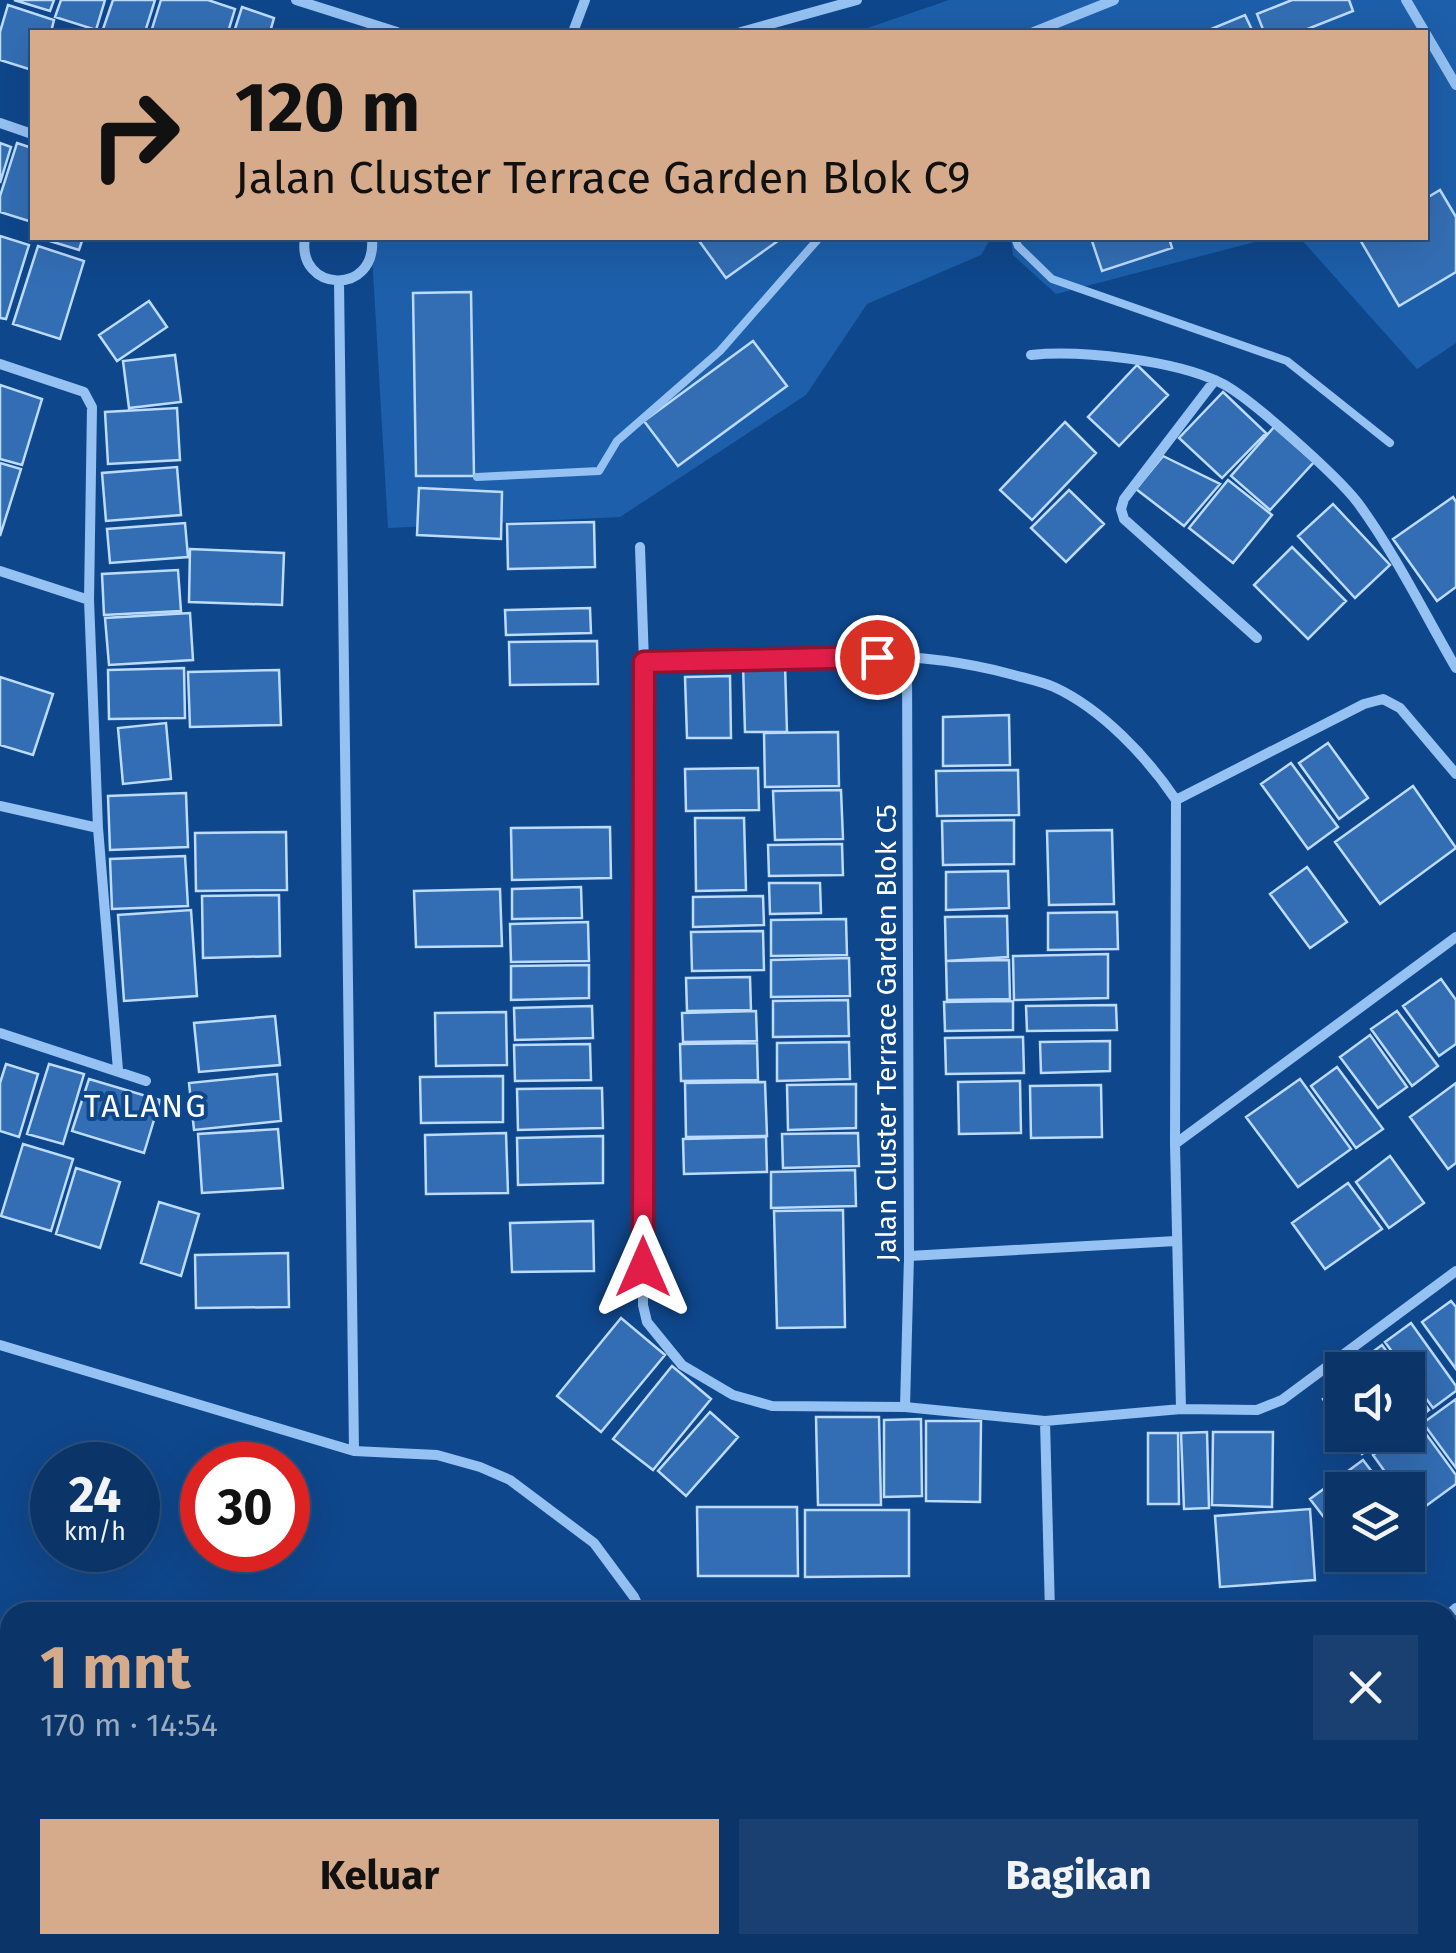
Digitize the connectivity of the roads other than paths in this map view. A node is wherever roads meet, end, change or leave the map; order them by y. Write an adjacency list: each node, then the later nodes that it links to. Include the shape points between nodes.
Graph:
1 (296, 0): 6 (street)
2 (585, 0): 7 (street)
3 (856, 0): 8 (street)
4 (1114, 0): 9 (street)
5 (1406, 0): 10 (street)
6 (391, 30)
7 (575, 30)
8 (749, 30)
9 (1039, 30)
10 (1425, 30)
11 (1428, 35): 12 (street)
12 (1438, 51): 13 (lane); 14 (street)
13 (1428, 54)
14 (1456, 85)
15 (0, 123): 16 (street)
16 (30, 133)
17 (305, 240): 21 (street, via 314,272)
18 (376, 240): 21 (street, via 365,268)
19 (818, 240): 26 (lane, via 720,351 618,441 599,471)
20 (1016, 240): 25 (lane, via 1052,279 1287,361)
21 (338, 281): 50 (street)
22 (1031, 355): 24 (street, via 1113,357)
23 (0, 364): 29 (street, via 89,398)
24 (1215, 380): 30 (street, via 1121,510); 33 (street, via 1356,500)
25 (1390, 444)
26 (476, 478)
27 (640, 547): 32 (street)
28 (0, 572): 29 (street)
29 (88, 600): 37 (street)
30 (1257, 638)
31 (906, 659): 32 (street); 35 (street, via 972,664 1053,686 1099,715); 44 (street, Jalan Cluster Terrace Garden Blok C5)
32 (644, 662): 47 (street, via 647,1322 682,1365 750,1402)
33 (1456, 668)
34 (1456, 774): 35 (street, via 1400,708 1383,700)
35 (1176, 800): 42 (street)
36 (0, 806): 37 (street)
37 (98, 828): 40 (street)
38 (1456, 937): 42 (street)
39 (0, 1033): 40 (street)
40 (118, 1070): 41 (street)
41 (146, 1081)
42 (1175, 1144): 43 (street)
43 (1176, 1241): 44 (street); 48 (street)
44 (910, 1256): 47 (street, Jalan Cluster Terrace Garden Blok C5)
45 (1456, 1270): 48 (street, via 1272,1406)
46 (0, 1345): 50 (street)
47 (905, 1407): 49 (street)
48 (1181, 1409): 49 (street)
49 (1045, 1421): 52 (street)
50 (354, 1452): 51 (street, via 438,1455 510,1480 594,1543)
51 (636, 1602)
52 (1050, 1602)

